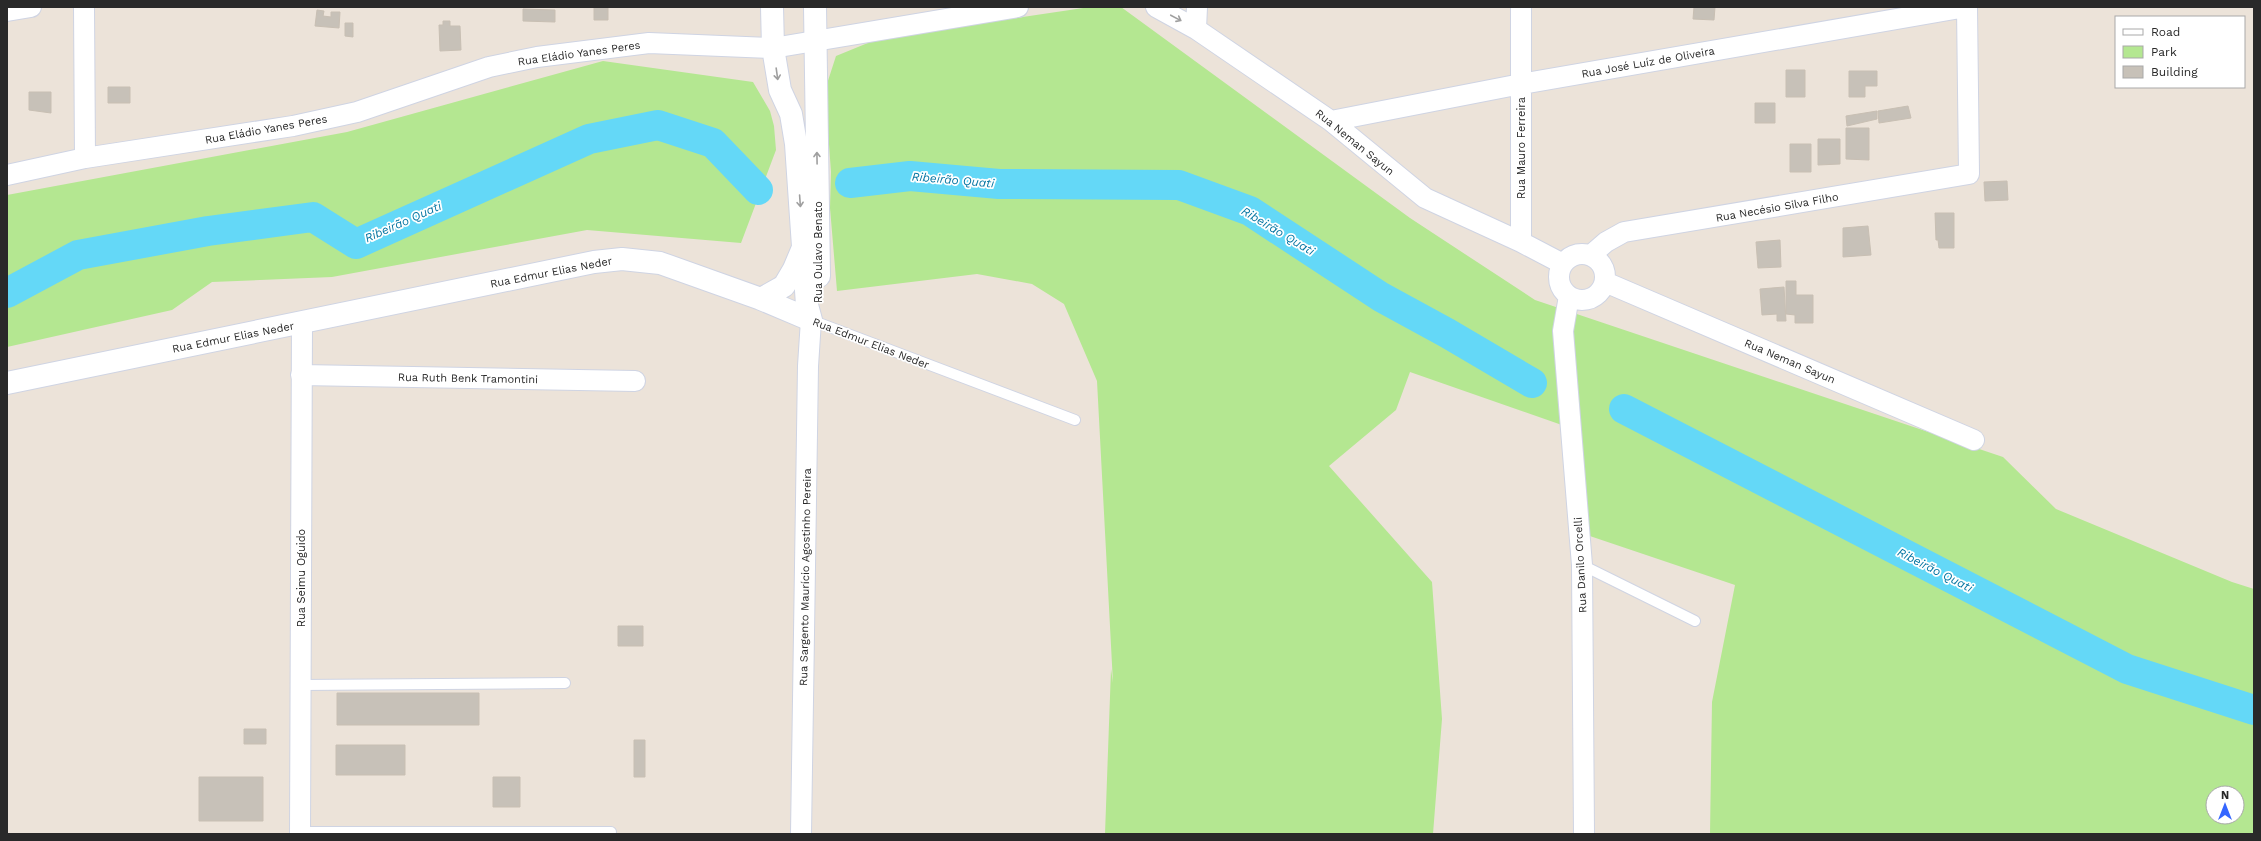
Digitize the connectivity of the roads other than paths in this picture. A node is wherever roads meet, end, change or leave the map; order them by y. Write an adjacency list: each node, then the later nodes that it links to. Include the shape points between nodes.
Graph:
1 (31, 7): 10 (street)
2 (84, 7): 16 (street)
3 (772, 7): 13 (street, Rua Oulavo Benato)
4 (815, 7): 12 (street, Rua Oulavo Benato)
5 (1018, 7): 12 (street, Rua Eládio Yanes Peres)
6 (1156, 7): 11 (street, Rua Neman Sayun, one-way to 11)
7 (1197, 7): 11 (street)
8 (1521, 7): 14 (street, Rua Mauro Ferreira)
9 (1966, 7): 14 (street, Rua José Luíz de Oliveira); 20 (street, Rua Necésio Silva Filho, via 1969,174 1624,232 1606,242)
10 (7, 11)
11 (1196, 29): 15 (street, Rua Neman Sayun)
12 (815, 40): 13 (street, Rua Eládio Yanes Peres); 25 (street, Rua Oulavo Benato, one-way to 12, via 820,306)
13 (773, 48): 16 (street, Rua Eládio Yanes Peres, via 649,43 537,57 489,67 350,114 293,126); 19 (street, Rua Oulavo Benato, one-way to 19, via 780,90 790,114 796,144)
14 (1521, 84): 15 (street, Rua José Luíz de Oliveira); 18 (street, Rua Mauro Ferreira)
15 (1331, 121): 18 (street, Rua Neman Sayun, via 1425,198)
16 (85, 158): 17 (street, Rua Eládio Yanes Peres)
17 (7, 175)
18 (1521, 242): 21 (street)
19 (803, 247): 24 (street, via 784,286); 25 (street, Rua Oulavo Benato, via 807,305)
20 (1591, 255): 21 (street, via 1580,253); 22 (street, via 1604,267)
21 (1563, 264): 23 (street, via 1559,277 1560,285)
22 (1605, 282): 23 (street, via 1598,295 1591,298 1576,299); 31 (street, Rua Neman Sayun)
23 (1569, 296): 32 (street, Rua Danilo Orcelli, via 1563,331)
24 (761, 299): 25 (street, Rua Edmur Elias Neder); 26 (street, Rua Edmur Elias Neder, via 660,263 622,259 594,262)
25 (811, 320): 30 (lane, Rua Edmur Elias Neder); 38 (street, Rua Sargento Maurício Agostinho Pereira, via 808,366)
26 (302, 323): 27 (street, Rua Seimu Oguido); 29 (street, Rua Edmur Elias Neder)
27 (301, 376): 28 (street, Rua Ruth Benk Tramontini); 35 (street, Rua Seimu Oguido)
28 (635, 381)
29 (7, 383)
30 (1075, 420)
31 (1974, 440)
32 (1582, 565): 33 (lane); 39 (street, Rua Danilo Orcelli)
33 (1695, 621)
34 (565, 683): 35 (lane)
35 (300, 685): 37 (street, Rua Seimu Oguido)
36 (611, 832): 37 (lane)
37 (300, 833)
38 (801, 834)
39 (1584, 834)

